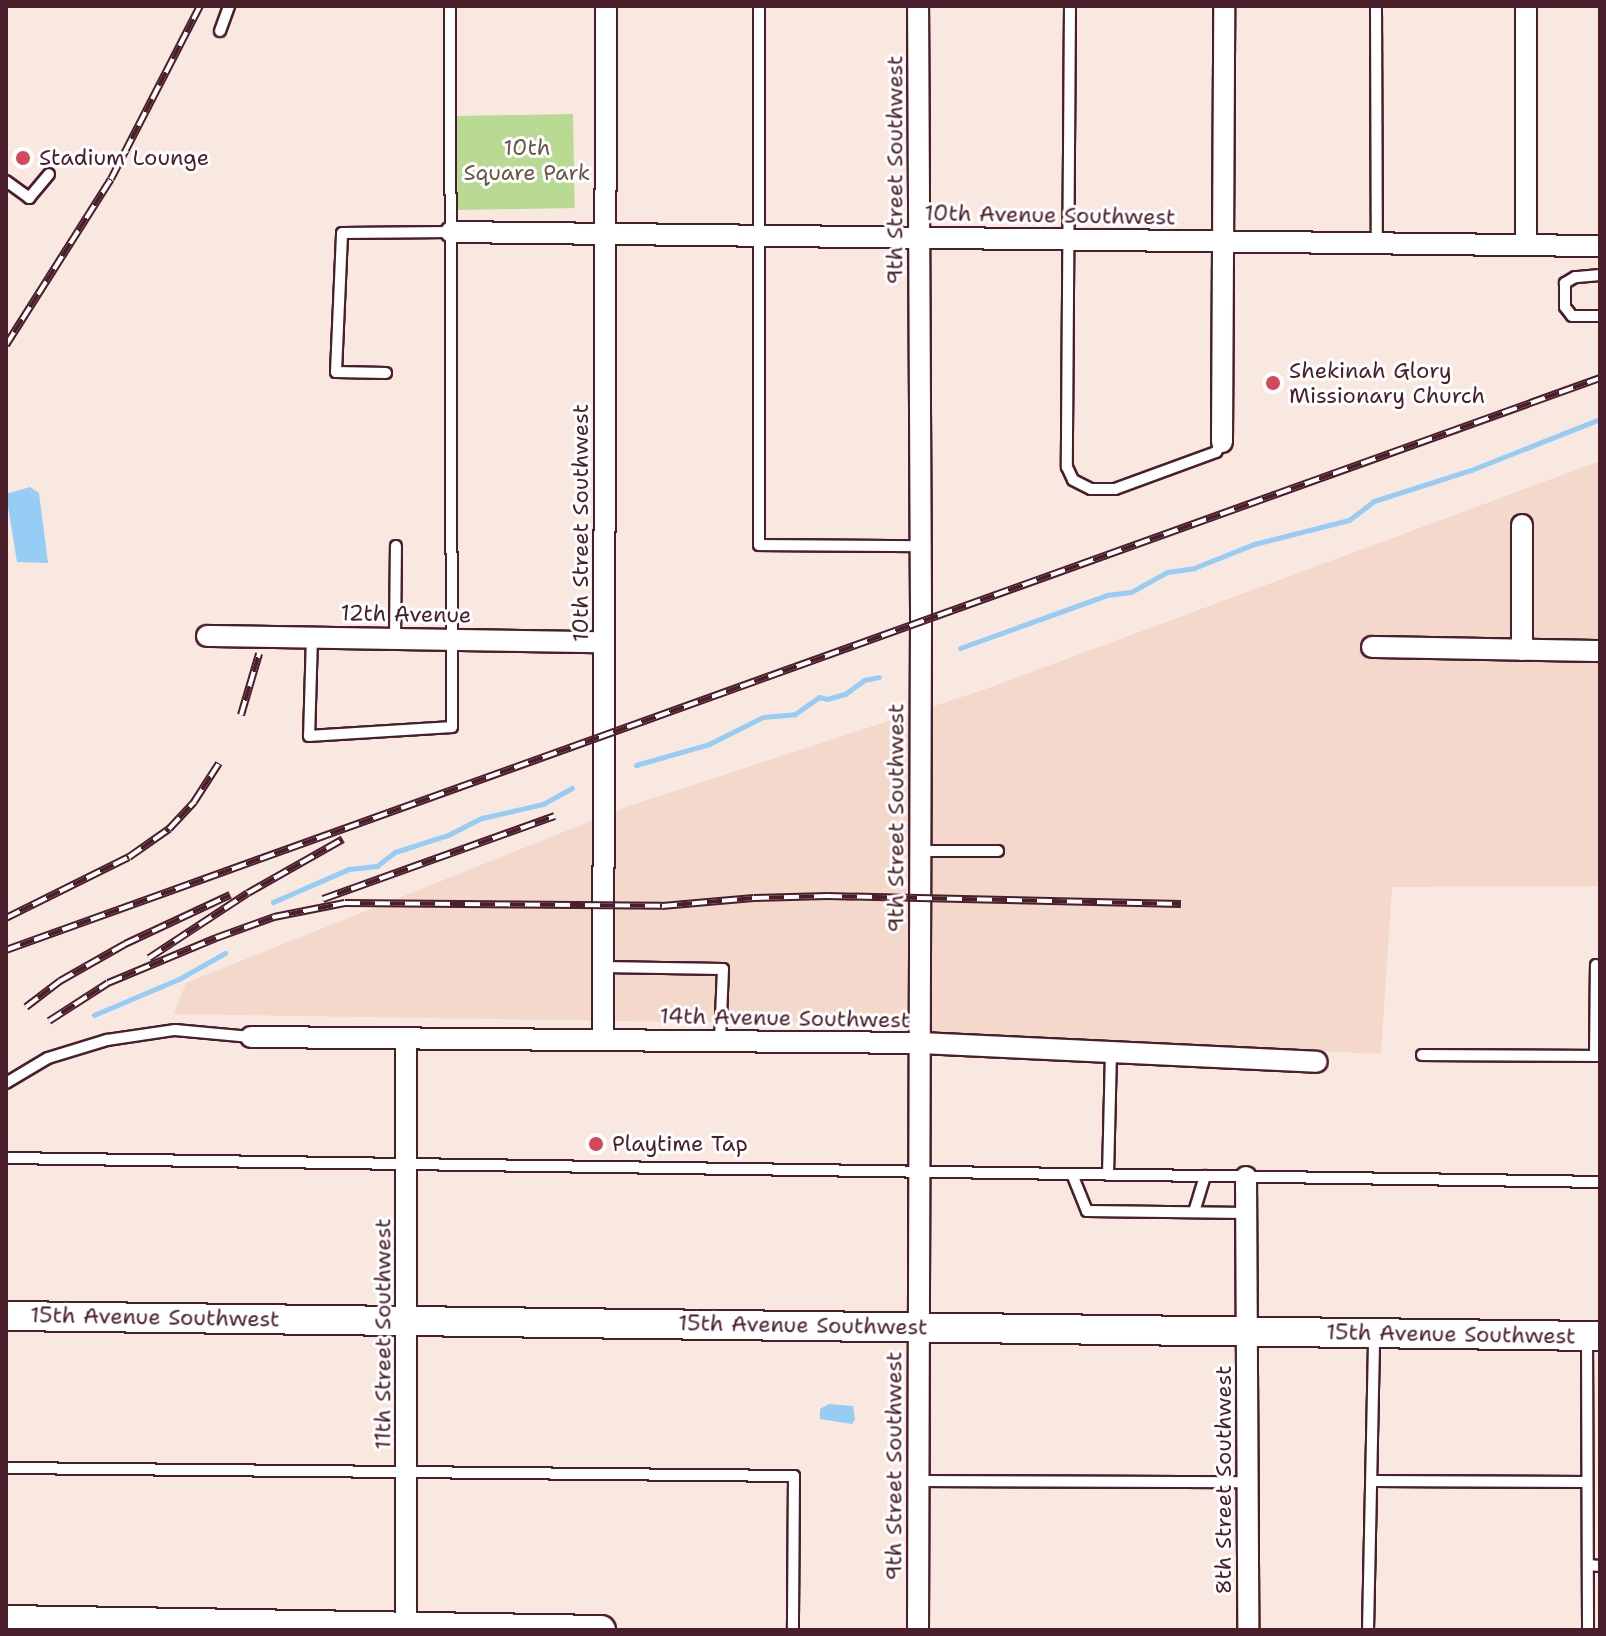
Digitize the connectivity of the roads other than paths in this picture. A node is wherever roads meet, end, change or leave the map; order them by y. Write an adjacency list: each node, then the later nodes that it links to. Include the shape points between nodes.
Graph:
1 (229, 6): 10 (lane)
2 (450, 6): 13 (lane)
3 (606, 6): 14 (street, 10th Street Southwest)
4 (759, 6): 15 (lane)
5 (918, 6): 16 (street, 9th Street Southwest)
6 (1070, 6): 17 (lane)
7 (1224, 6): 18 (street)
8 (1376, 6): 19 (lane)
9 (1526, 6): 20 (street)
10 (220, 31)
11 (49, 174): 12 (lane, via 29,198)
12 (6, 181)
13 (451, 232): 14 (street, 10th Avenue Southwest); 24 (lane, via 342,233 336,372); 32 (lane)
14 (606, 233): 15 (street, 10th Avenue Southwest); 33 (street, 10th Street Southwest)
15 (760, 236): 16 (street, 10th Avenue Southwest); 28 (lane, via 759,545)
16 (919, 238): 17 (street, 10th Avenue Southwest); 28 (street, 9th Street Southwest)
17 (1070, 240): 18 (street, 10th Avenue Southwest); 25 (lane, via 1067,467 1073,480 1091,489 1115,489 1216,452)
18 (1224, 241): 19 (street, 10th Avenue Southwest); 25 (street)
19 (1377, 243): 20 (street, 10th Avenue Southwest)
20 (1526, 245): 21 (street, 10th Avenue Southwest)
21 (1600, 246)
22 (1600, 275): 23 (lane, via 1565,283 1565,307 1572,316)
23 (1600, 316)
24 (386, 373)
25 (1222, 442)
26 (1522, 525): 35 (street)
27 (396, 546): 31 (lane)
28 (921, 546): 37 (street, 9th Street Southwest)
29 (207, 636): 30 (street, 12th Avenue)
30 (312, 637): 31 (street, 12th Avenue); 32 (lane, via 309,736 452,727)
31 (395, 638): 32 (street, 12th Avenue)
32 (455, 639): 33 (street, 12th Avenue)
33 (604, 642): 40 (street, 10th Street Southwest)
34 (1372, 647): 35 (street)
35 (1522, 650): 36 (street)
36 (1600, 651)
37 (920, 851): 38 (lane); 45 (street, 9th Street Southwest)
38 (998, 851)
39 (1596, 965): 48 (lane)
40 (603, 967): 43 (street, 10th Street Southwest); 44 (lane, via 723,969)
41 (251, 1037): 42 (street, 14th Avenue Southwest); 50 (lane, via 175,1030 107,1040 48,1058)
42 (406, 1038): 43 (street, 14th Avenue Southwest); 52 (street, 11th Street Southwest)
43 (603, 1040): 44 (street, 14th Avenue Southwest)
44 (720, 1041): 45 (street, 14th Avenue Southwest)
45 (920, 1043): 46 (street, 14th Avenue Southwest); 53 (street, 9th Street Southwest)
46 (1111, 1052): 49 (street, 14th Avenue Southwest); 55 (lane)
47 (1422, 1055): 48 (lane)
48 (1598, 1056)
49 (1317, 1062)
50 (6, 1083)
51 (6, 1158): 52 (lane)
52 (407, 1165): 53 (lane); 62 (street, 11th Street Southwest)
53 (919, 1172): 54 (lane); 63 (street, 9th Street Southwest)
54 (1072, 1174): 55 (lane); 59 (lane, via 1087,1211)
55 (1108, 1175): 56 (lane)
56 (1205, 1176): 57 (lane); 59 (lane)
57 (1246, 1177): 58 (lane); 60 (street, 8th Street Southwest)
58 (1600, 1182)
59 (1194, 1212): 60 (lane)
60 (1247, 1213): 64 (street, 8th Street Southwest)
61 (6, 1316): 62 (main road, 15th Avenue Southwest)
62 (407, 1320): 63 (main road, 15th Avenue Southwest); 70 (street, 11th Street Southwest)
63 (919, 1327): 64 (main road, 15th Avenue Southwest); 71 (street, 9th Street Southwest)
64 (1248, 1331): 65 (main road, 15th Avenue Southwest); 73 (street, 8th Street Southwest)
65 (1374, 1333): 66 (main road, 15th Avenue Southwest); 72 (lane)
66 (1593, 1336): 67 (lane)
67 (1587, 1401): 68 (lane); 74 (lane)
68 (1600, 1401)
69 (6, 1468): 70 (lane)
70 (407, 1473): 79 (street, 11th Street Southwest); 81 (lane, via 794,1476)
71 (918, 1481): 73 (lane); 82 (street, 9th Street Southwest)
72 (1374, 1481): 74 (lane); 84 (lane)
73 (1248, 1482): 83 (street, 8th Street Southwest)
74 (1587, 1482): 75 (lane)
75 (1588, 1565): 76 (lane); 85 (lane)
76 (1600, 1566)
77 (6, 1620): 78 (main road)
78 (84, 1626): 79 (main road)
79 (406, 1628): 80 (main road)
80 (601, 1630)
81 (793, 1630)
82 (918, 1630)
83 (1248, 1630)
84 (1368, 1630)
85 (1588, 1630)

